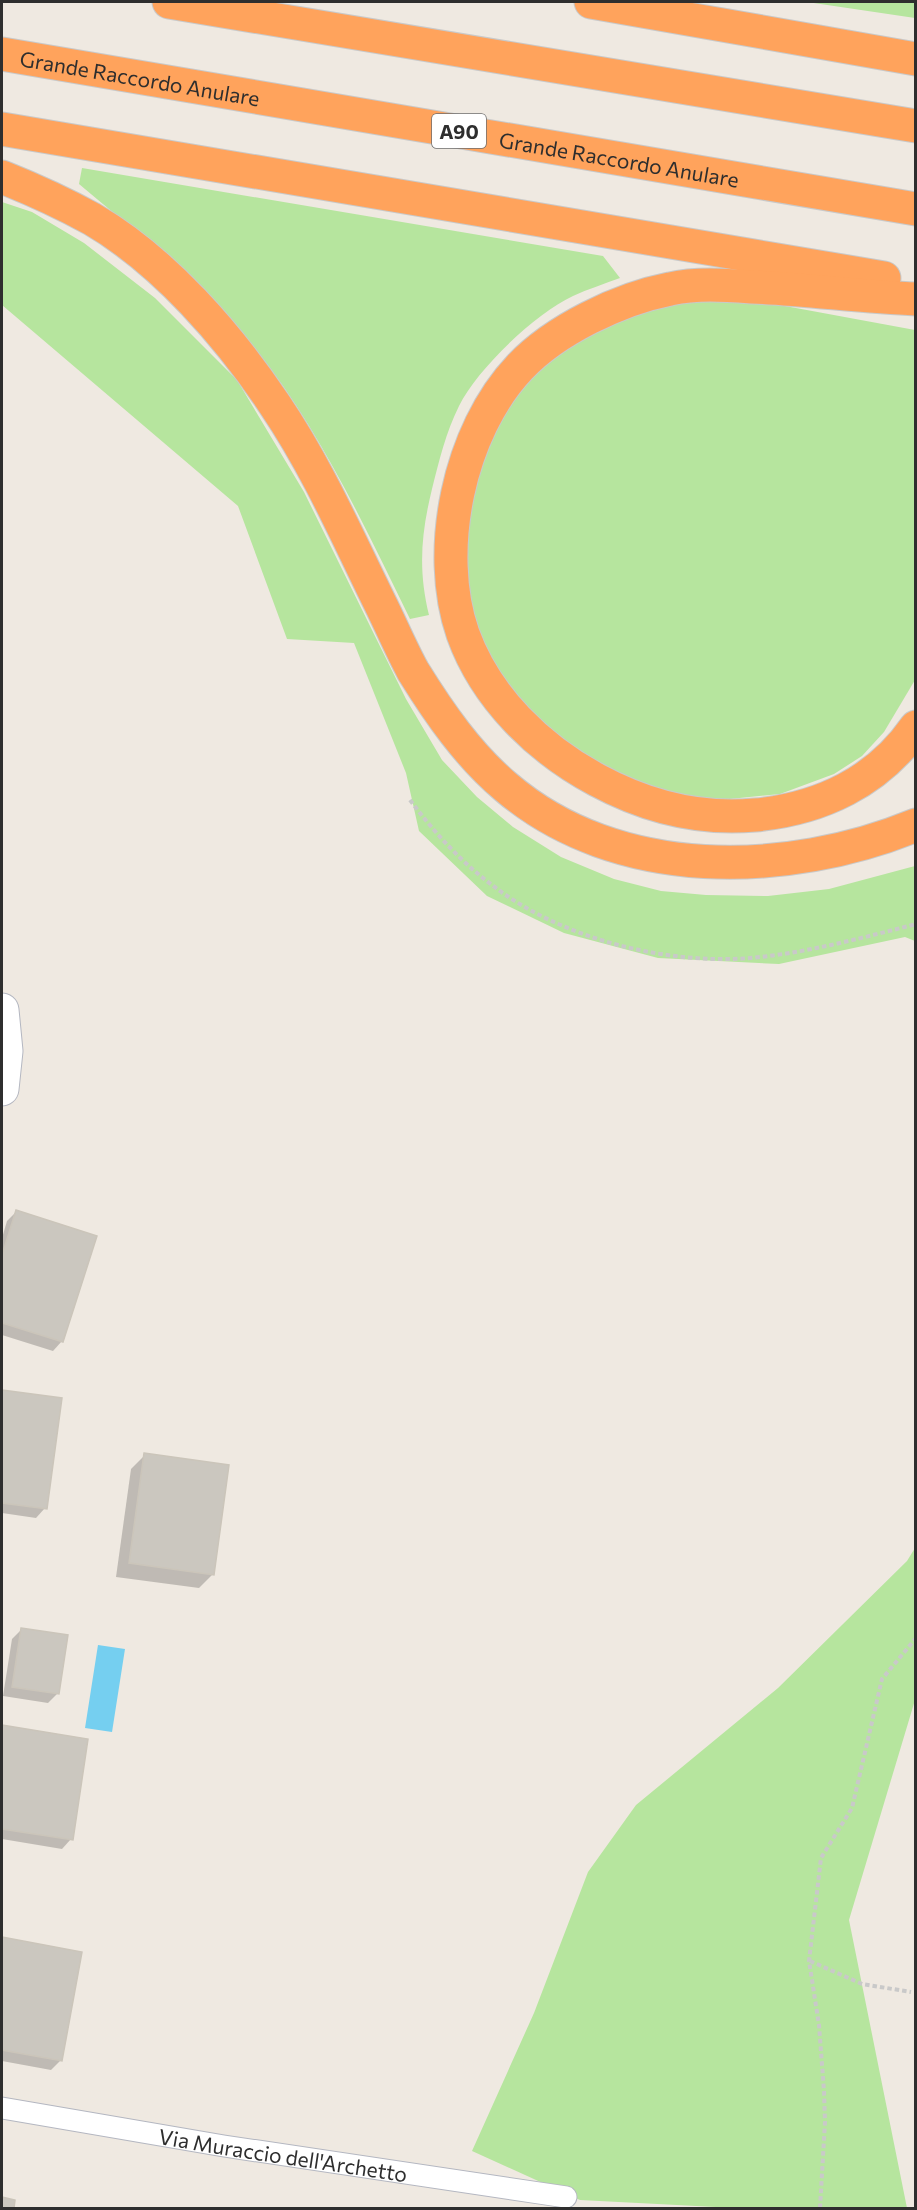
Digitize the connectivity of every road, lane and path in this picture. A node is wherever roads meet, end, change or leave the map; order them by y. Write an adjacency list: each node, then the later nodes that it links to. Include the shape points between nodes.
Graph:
1 (169, 2): 5 (highway)
2 (591, 2): 4 (highway)
3 (2, 54): 8 (highway, Grande Raccordo Anulare / A90)
4 (915, 58)
5 (915, 126)
6 (2, 129): 9 (highway)
7 (2, 177): 13 (highway, via 45,195 115,234 182,290 222,335 275,404 307,456 412,669 443,717 489,771 519,798 555,821 607,844 681,860 724,862 806,855 866,842)
8 (915, 209)
9 (915, 284)
10 (915, 299): 11 (highway, via 780,288 684,286 654,293 584,321 550,342 520,368 495,400 464,469 451,553 463,634 502,701 551,752 578,770 653,806 708,816 748,816 816,803 866,778 900,747)
11 (915, 727)
12 (410, 800): 14 (path, via 440,839 502,892 574,929 643,951 699,958 751,958)
13 (915, 825)
14 (915, 924)
15 (2, 1010): 16 (street, via 6,1051)
16 (2, 1089)
17 (915, 1638): 18 (path, via 882,1679 852,1808 821,1858)
18 (809, 1961): 19 (path, via 862,1984); 22 (path, via 824,2091)
19 (911, 1992)
20 (2, 2108): 21 (lane, Via Muraccio dell'Archetto)
21 (566, 2197)
22 (820, 2208)

